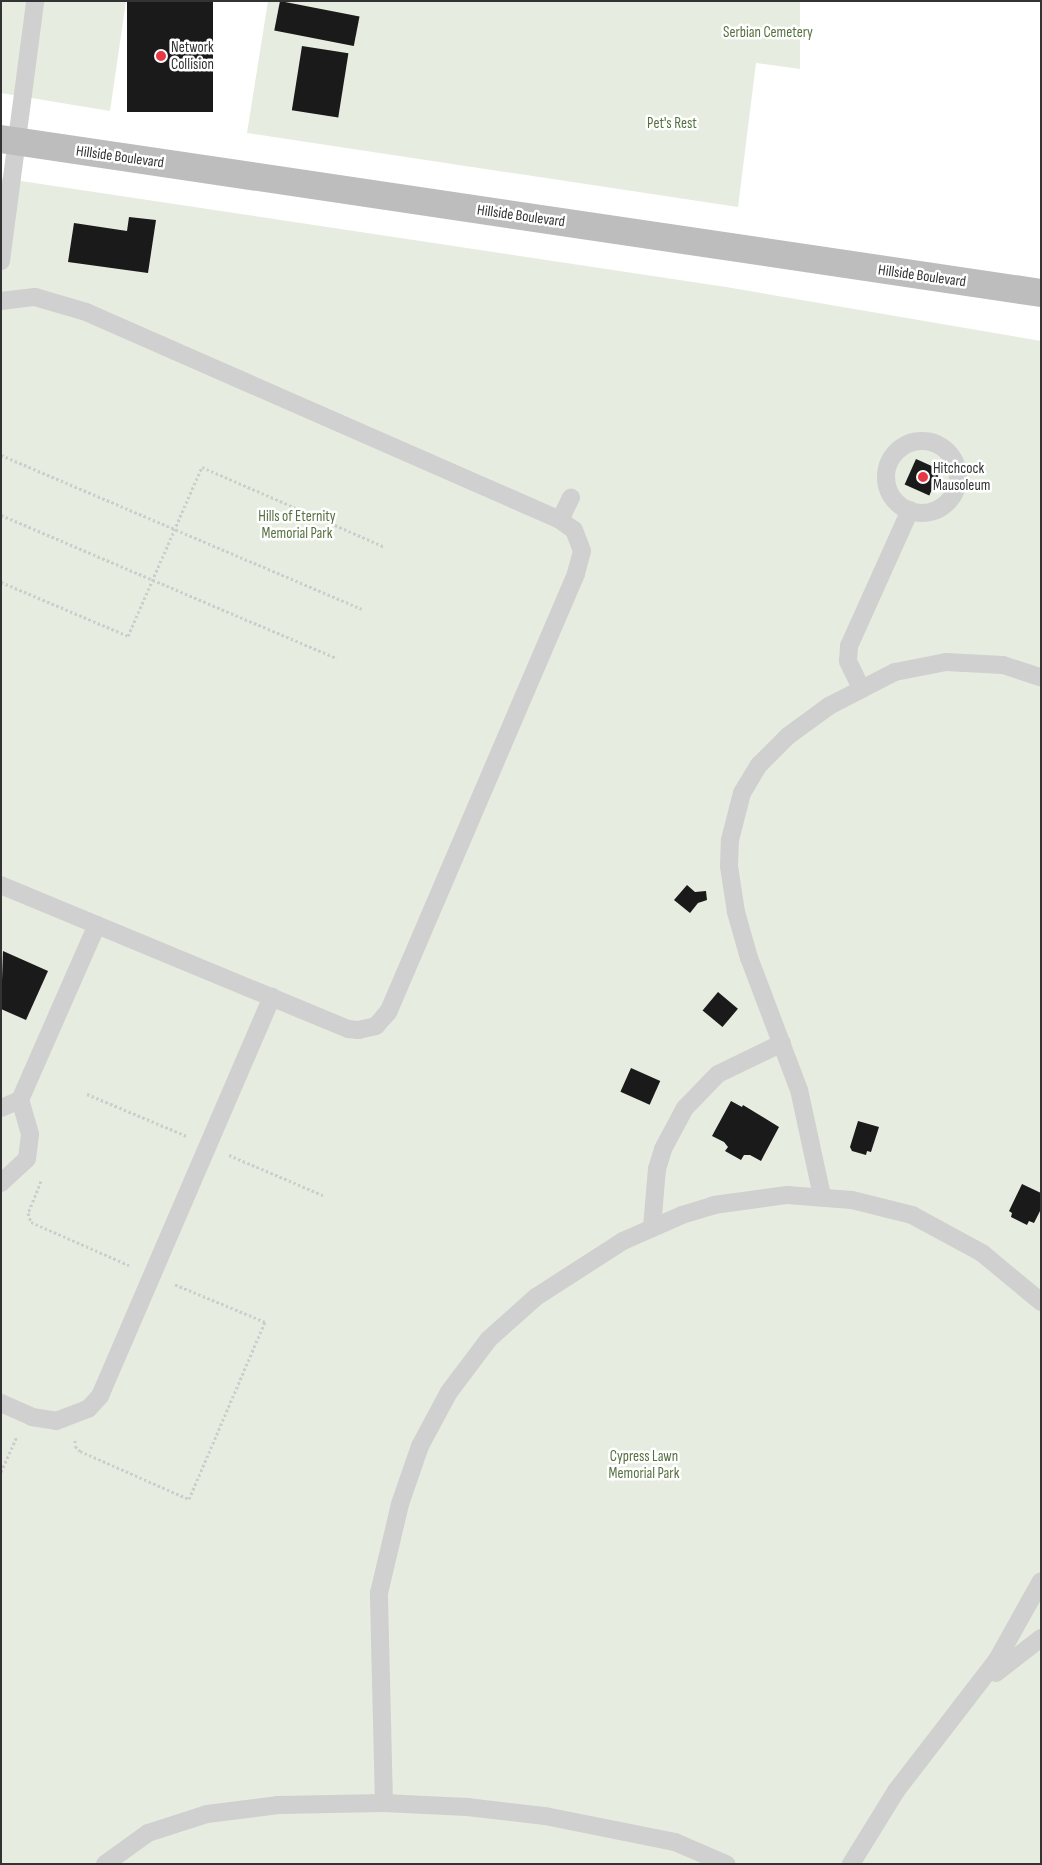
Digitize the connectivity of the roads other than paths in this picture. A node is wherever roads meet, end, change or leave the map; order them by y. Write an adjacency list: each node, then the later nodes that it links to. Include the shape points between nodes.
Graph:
1 (36, 1): 2 (lane)
2 (8, 140): 3 (lane); 4 (main road, Hillside Boulevard)
3 (1, 261)
4 (1041, 293)
5 (1, 301): 8 (lane, via 35,297 66,304)
6 (571, 497): 8 (lane)
7 (910, 510): 7 (lane, via 897,503 889,490 887,475 891,461 907,445 922,441 937,444 950,454 957,469 954,494 936,510 922,513); 10 (lane, via 849,646 848,661)
8 (560, 520): 13 (lane, via 574,530 581,543 579,567 388,1012 376,1026 358,1030)
9 (1041, 677): 10 (lane, via 1003,666 946,662 895,672)
10 (861, 688): 14 (lane, via 822,711 773,749 758,765 742,793 734,824 729,866 736,912 749,958)
11 (1, 885): 12 (lane)
12 (98, 925): 13 (lane); 15 (lane)
13 (272, 996): 21 (lane, via 100,1396 88,1409 67,1419 46,1421)
14 (782, 1044): 18 (lane, via 806,1114); 19 (lane, via 718,1074 685,1108 662,1149)
15 (20, 1100): 16 (lane); 17 (lane, via 30,1134 29,1151 21,1167)
16 (1, 1108)
17 (1, 1183)
18 (822, 1196): 19 (lane, via 787,1195 714,1204); 20 (lane, via 885,1206 937,1226 1003,1268)
19 (652, 1227): 25 (lane, via 593,1259 512,1317 469,1364 449,1392 420,1446 390,1536 379,1593)
20 (1041, 1302)
21 (1, 1403)
22 (1041, 1581): 24 (lane, via 1016,1631)
23 (1041, 1638): 24 (lane)
24 (972, 1695): 28 (lane, via 896,1791)
25 (384, 1803): 26 (lane, via 278,1805 207,1814 174,1822 148,1833); 27 (lane, via 467,1807 554,1817 675,1842)
26 (106, 1864)
27 (726, 1864)
28 (851, 1864)

